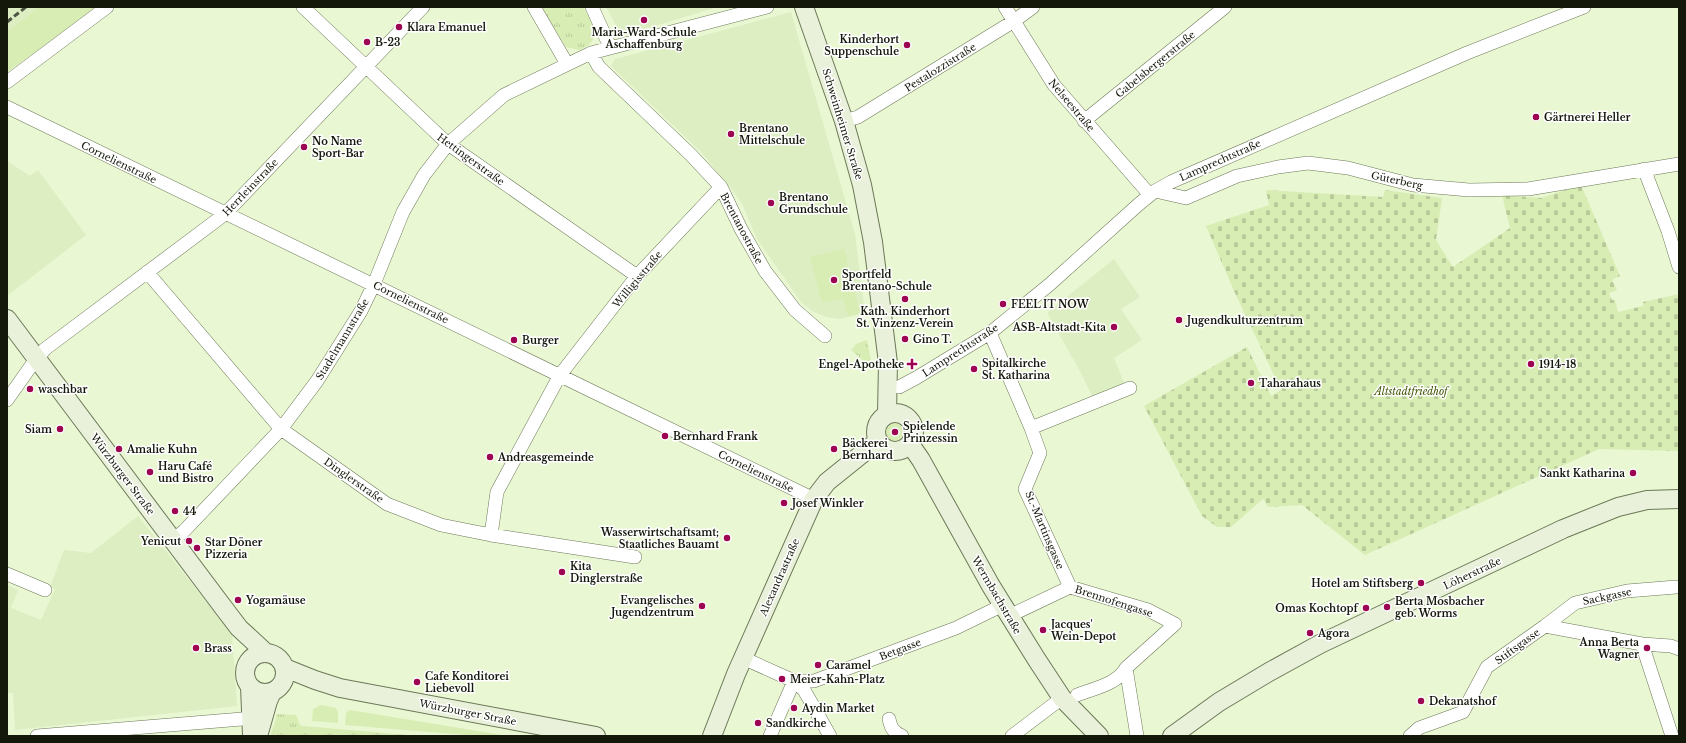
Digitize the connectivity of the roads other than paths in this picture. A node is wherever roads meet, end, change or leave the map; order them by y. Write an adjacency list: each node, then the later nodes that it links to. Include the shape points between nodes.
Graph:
1 (107, 7): 17 (street)
2 (303, 7): 16 (street, Hettingerstraße)
3 (423, 7): 16 (street, Herrleinstraße)
4 (534, 7): 15 (street)
5 (592, 7): 13 (street)
6 (767, 7): 13 (street, Stadelmannstraße)
7 (804, 7): 19 (street, Schweinheimer Straße)
8 (1005, 7): 12 (street, Nelseestraße)
9 (1033, 7): 12 (street, Pestalozzistraße)
10 (1225, 7): 20 (street, Gabelsbergerstraße)
11 (1584, 7): 25 (street, Lamprechtstraße, via 1212,163)
12 (1014, 21): 19 (street, Pestalozzistraße, via 858,117); 20 (street, Nelseestraße, via 1054,85)
13 (610, 47): 14 (street, Stadelmannstraße)
14 (591, 53): 15 (street, Stadelmannstraße); 24 (street, Brentanostraße, via 599,67 691,155)
15 (567, 64): 21 (street, Stadelmannstraße, via 504,94)
16 (364, 67): 21 (street, Hettingerstraße); 26 (street, Herrleinstraße)
17 (7, 82)
18 (7, 107): 26 (street, Cornelienstraße)
19 (844, 121): 37 (street, Schweinheimer Straße, via 871,231 888,363)
20 (1084, 121): 25 (street, Nelseestraße)
21 (448, 144): 30 (street, Hettingerstraße); 31 (street, Stadelmannstraße, via 424,175 403,212)
22 (1679, 164): 23 (street, Güterberg)
23 (1644, 168): 25 (street, Güterberg, via 1528,188 1469,190 1413,185 1348,168 1308,163 1237,176 1186,198); 27 (street)
24 (721, 188): 30 (street, Willigisstraße); 34 (street, Brentanostraße, via 741,230 765,270 795,310)
25 (1153, 193): 33 (street, Lamprechtstraße)
26 (225, 214): 29 (street, Herrleinstraße); 31 (street, Cornelienstraße)
27 (1673, 230): 28 (street)
28 (1679, 267)
29 (147, 272): 35 (street, Herrleinstraße, via 45,349); 42 (street, Dinglerstraße)
30 (638, 276): 36 (street, Willigisstraße)
31 (374, 284): 36 (street, Cornelienstraße); 42 (street, Stadelmannstraße, via 361,311 317,381)
32 (7, 319): 35 (street, Würzburger Straße)
33 (990, 333): 37 (street, Lamprechtstraße, via 916,378); 41 (street, St.-Martinsgasse)
34 (825, 336)
35 (37, 358): 39 (street, Herrleinstraße); 48 (street, Würzburger Straße)
36 (560, 376): 45 (street, Cornelienstraße); 47 (street, Willigisstraße, via 496,492)
37 (894, 387): 40 (street, Schweinheimer Straße)
38 (1130, 388): 41 (street)
39 (7, 400)
40 (894, 413): 43 (street, via 880,419 876,426); 44 (street, via 908,417 913,424 915,432)
41 (1031, 428): 51 (street, St.-Martinsgasse, via 1040,453 1025,490)
42 (281, 429): 47 (street, Dinglerstraße, via 387,504 441,525); 48 (street, Stadelmannstraße)
43 (878, 442): 44 (street, via 883,447 896,451); 45 (street, Alexandrastraße, via 827,482)
44 (910, 444): 54 (street, Wermbachstraße)
45 (814, 499): 60 (street, Alexandrastraße)
46 (1679, 499): 83 (street, Löherstraße, via 1646,500 1618,507 1563,529 1320,644 1219,702)
47 (492, 535): 49 (street, Dinglerstraße)
48 (172, 541): 56 (street, Würzburger Straße)
49 (635, 557)
50 (7, 574): 53 (street)
51 (1070, 587): 54 (street, Brennofengasse); 63 (street, Brennofengasse, via 1148,610 1175,624)
52 (1676, 587): 55 (street, Sackgasse, via 1627,591 1575,603)
53 (46, 590)
54 (1006, 610): 64 (street, Betgasse, via 814,681); 68 (street, Wermbachstraße)
55 (1545, 626): 57 (street, Stiftsgasse); 84 (street, Stiftsgasse, via 1487,667 1463,712 1419,728)
56 (239, 628): 59 (street, Würzburger Straße); 61 (street, Würzburger Straße)
57 (1642, 644): 58 (street, Stiftsgasse); 85 (street)
58 (1679, 649)
59 (264, 652): 61 (street, via 254,655); 62 (street, via 275,655 283,662)
60 (743, 658): 64 (street); 76 (street, Alexandrastraße)
61 (247, 663): 65 (street, via 245,676)
62 (285, 668): 66 (street, Würzburger Straße); 67 (street, via 286,674)
63 (1126, 668): 68 (street, via 1111,682); 82 (street)
64 (794, 681): 77 (street); 78 (street, via 804,690)
65 (250, 686): 67 (street, via 260,692); 73 (street)
66 (340, 688): 67 (street, Würzburger Straße); 75 (street, Würzburger Straße)
67 (276, 689): 74 (street, via 268,701)
68 (1069, 696): 80 (street); 81 (street, Wermbachstraße)
69 (242, 719): 71 (street)
70 (889, 719): 79 (street, via 891,729)
71 (69, 735): 72 (street)
72 (37, 736)
73 (252, 736)
74 (258, 736)
75 (596, 736)
76 (712, 736)
77 (770, 736)
78 (830, 736)
79 (902, 736)
80 (1012, 736)
81 (1099, 736)
82 (1137, 736)
83 (1172, 736)
84 (1410, 736)
85 (1672, 736)

